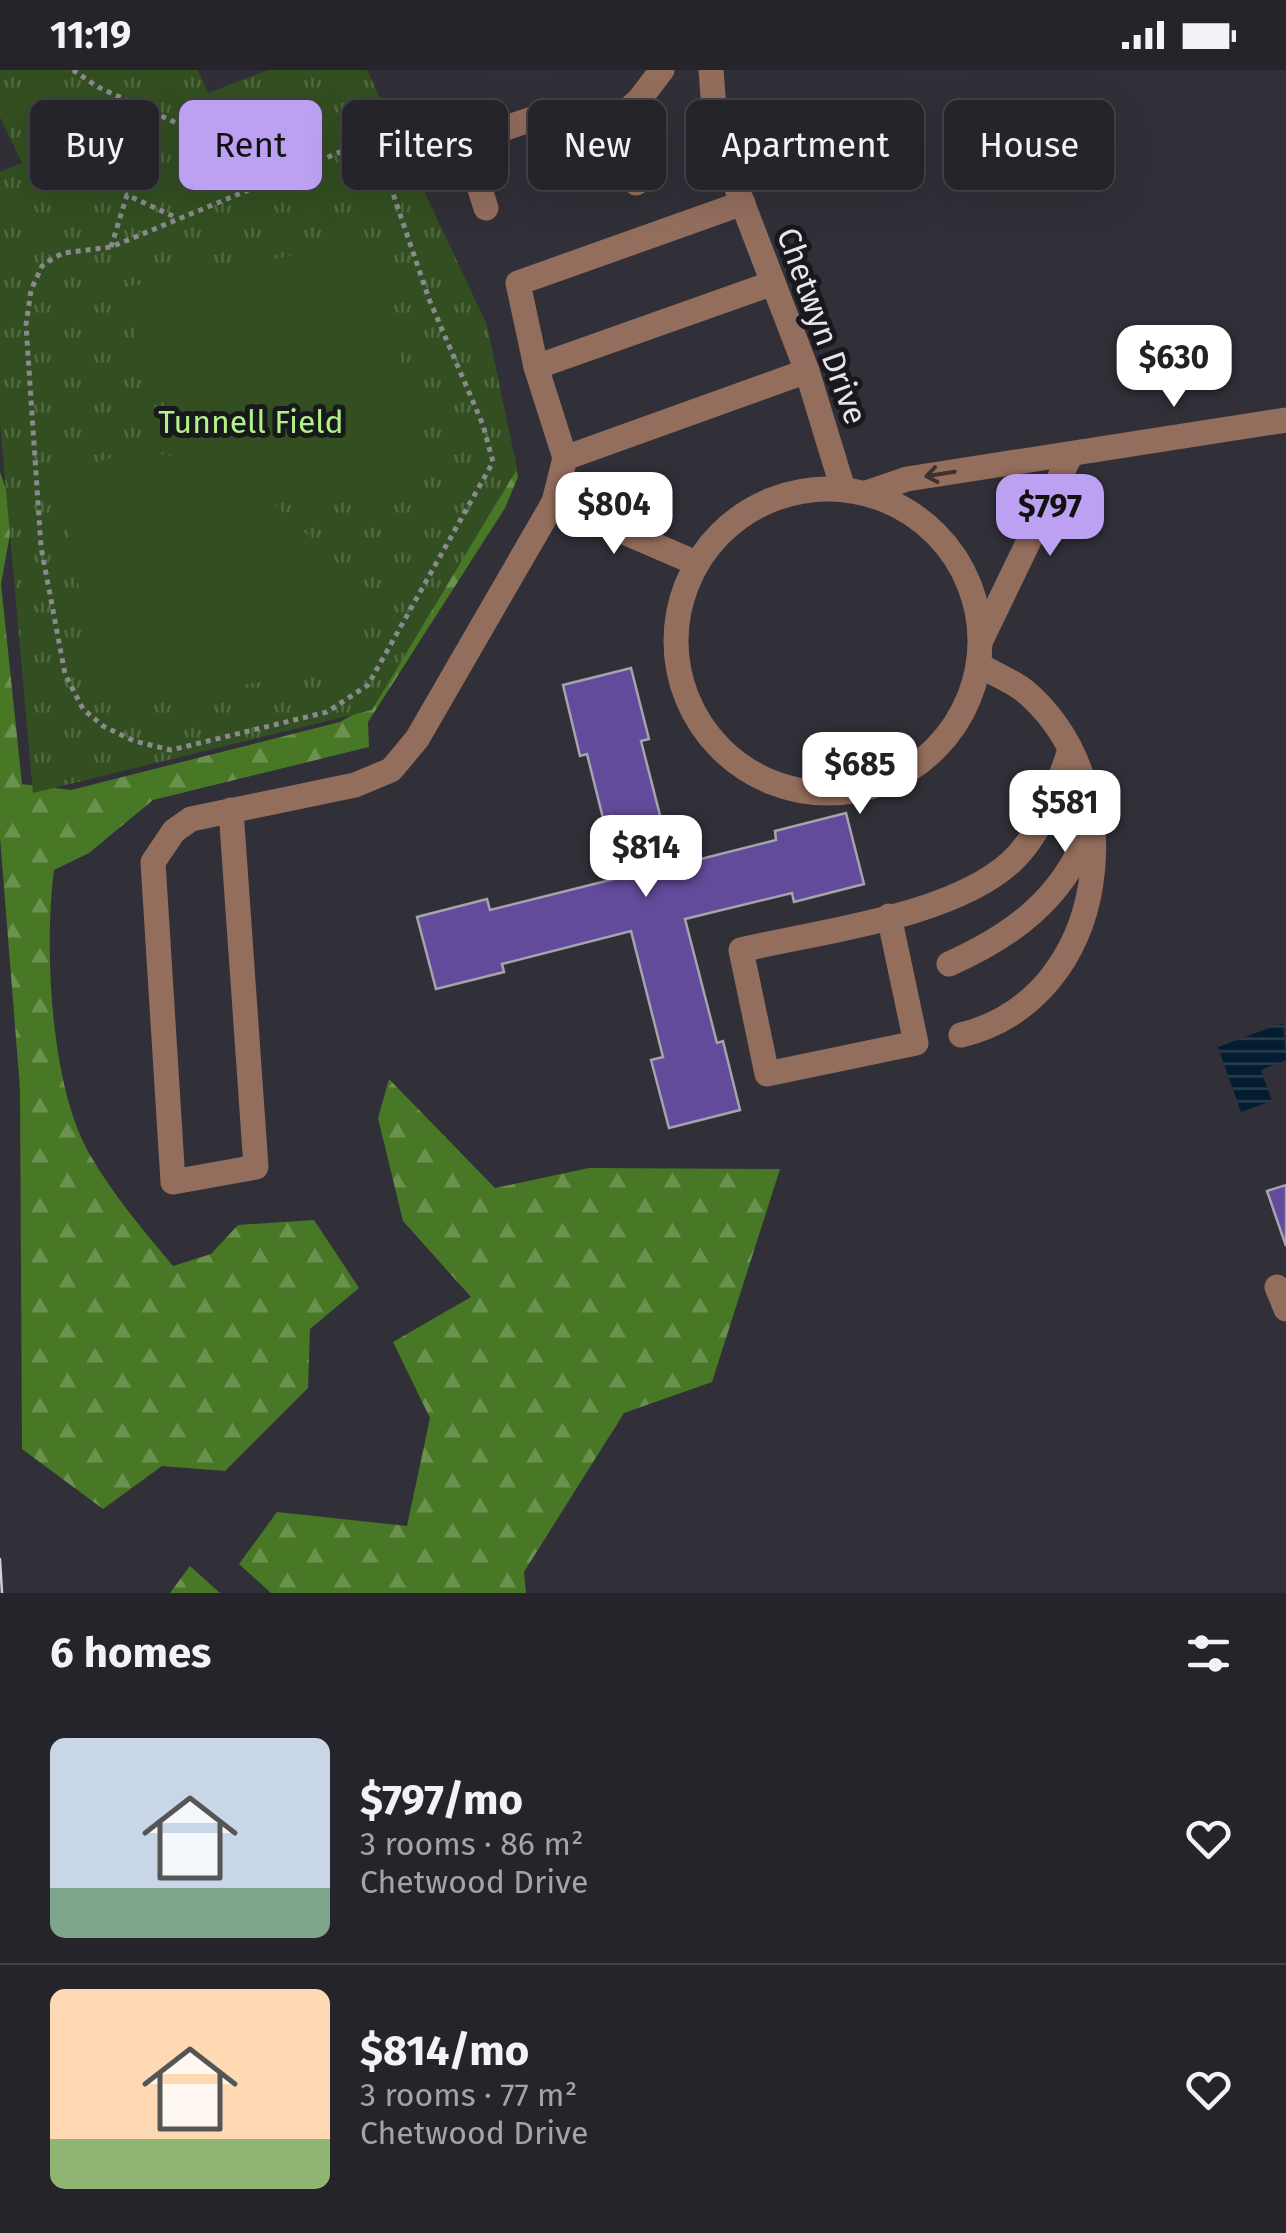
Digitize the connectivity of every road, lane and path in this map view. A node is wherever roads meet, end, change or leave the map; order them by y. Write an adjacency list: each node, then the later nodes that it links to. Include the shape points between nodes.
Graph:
1 (73, 70): 6 (path)
2 (662, 70): 4 (street)
3 (710, 70): 9 (street, Chetwyn Drive, via 716,134)
4 (639, 100)
5 (528, 120): 10 (street, via 464,142)
6 (179, 124)
7 (322, 160): 12 (path, via 374,138 493,462 368,686 327,712 170,750 103,726 83,709 66,674 42,547 26,324 42,266 63,253)
8 (247, 190): 11 (path)
9 (743, 203): 13 (street, Chetwyn Drive); 14 (street, via 518,283)
10 (486, 208)
11 (176, 218): 12 (path); 12 (path, via 127,195)
12 (111, 247)
13 (774, 284): 14 (street); 15 (street, Chetwyn Drive)
14 (536, 367): 18 (street)
15 (807, 370): 18 (street); 19 (street, Chetwyn Drive)
16 (1286, 420): 17 (street)
17 (1071, 454): 19 (street, one-way to 19); 22 (street)
18 (565, 458): 20 (street)
19 (855, 491): 21 (street, via 800,491 759,504 723,529); 22 (street, via 903,508 960,564 975,600)
20 (554, 502): 21 (street); 24 (street, via 416,739 391,770)
21 (696, 563): 22 (street, via 677,613 676,649 694,717 729,758 776,785 828,794 882,785 928,758 962,716)
22 (980, 652): 23 (street, via 1026,692)
23 (1069, 753): 25 (street, via 1085,786); 26 (street, via 1052,800 1013,860 934,906)
24 (232, 810): 24 (street, via 191,819 153,862 173,1182 256,1168)
25 (1090, 824): 27 (street, via 1076,862 1052,896 1024,922); 28 (street, via 1094,879 1083,928 1064,962 1046,988 1017,1010)
26 (889, 916): 26 (street, via 740,950 767,1074 916,1042)
27 (949, 964)
28 (961, 1035)

